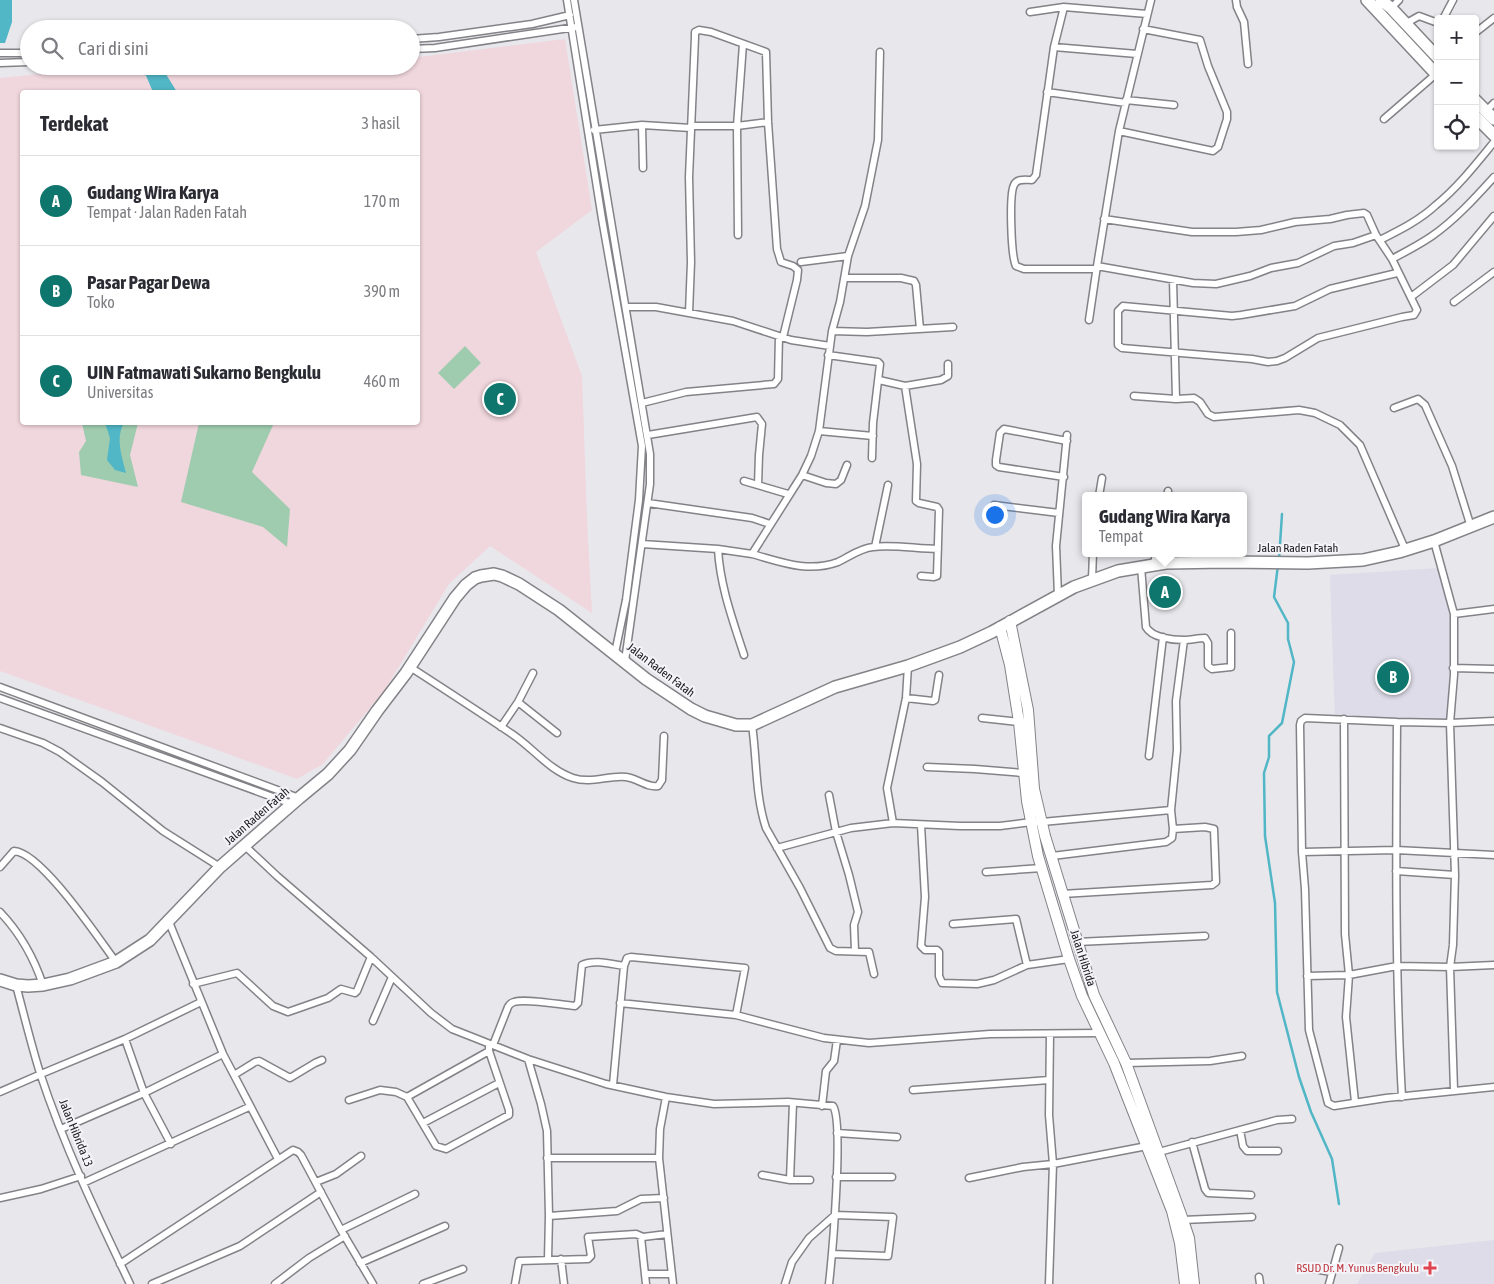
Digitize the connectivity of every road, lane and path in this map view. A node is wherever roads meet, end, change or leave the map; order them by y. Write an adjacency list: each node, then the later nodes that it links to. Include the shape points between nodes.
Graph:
1 (567, 0): 12 (street)
2 (574, 0): 18 (street)
3 (1151, 0): 11 (street)
4 (1236, 0): 32 (street, via 1244,22)
5 (1367, 0): 34 (highway)
6 (1381, 0): 8 (highway)
7 (1453, 0): 13 (street)
8 (1395, 4): 17 (highway)
9 (1064, 7): 10 (street); 11 (street); 24 (street)
10 (1030, 12)
11 (1147, 14): 19 (street)
12 (570, 15): 16 (street); 18 (street)
13 (1445, 15)
14 (1494, 18): 20 (street)
15 (1434, 21): 17 (street, via 1419,16)
16 (524, 24): 21 (street); 22 (street)
17 (1405, 24): 33 (highway)
18 (575, 27): 21 (street); 45 (street); 47 (street)
19 (1143, 29): 29 (street); 46 (street, via 1200,40 1226,106 1227,119 1218,147 1212,151)
20 (1479, 30)
21 (526, 34): 25 (street)
22 (420, 39)
23 (744, 44): 41 (street, via 766,52); 43 (street); 44 (street, via 711,32 695,32)
24 (1054, 47): 29 (street); 36 (street)
25 (420, 49)
26 (880, 52): 58 (street, via 878,140 865,206)
27 (0, 53): 28 (street)
28 (20, 53)
29 (1137, 54): 37 (street)
30 (20, 62): 31 (street)
31 (0, 63)
32 (1248, 64)
33 (1434, 65)
34 (1434, 66)
35 (1434, 70): 40 (street, via 1409,98)
36 (1047, 92): 37 (street); 61 (street, via 1036,175 1032,180 1016,182 1013,187 1011,222 1015,263 1024,269)
37 (1126, 102): 38 (street); 46 (street)
38 (1174, 105)
39 (1487, 112): 48 (highway)
40 (1384, 118)
41 (768, 122): 43 (street); 76 (street, via 777,249 781,262 798,270)
42 (642, 126): 44 (street); 45 (street); 50 (street)
43 (737, 126): 44 (street); 56 (street)
44 (691, 127): 70 (street)
45 (596, 129): 47 (street); 52 (street)
46 (1119, 131): 55 (street)
47 (588, 132): 53 (street)
48 (1494, 135)
49 (1494, 142): 57 (street, via 1436,205 1420,218)
50 (643, 168)
51 (1494, 177): 59 (street, via 1439,231)
52 (606, 194): 53 (street); 68 (street)
53 (598, 197): 73 (street)
54 (1494, 216): 66 (street, via 1453,265)
55 (1104, 219): 57 (street, via 1192,232 1236,232 1363,213); 61 (street)
56 (738, 234)
57 (1378, 237): 59 (street); 65 (street, via 1334,246 1298,262 1216,284)
58 (848, 256): 60 (street); 64 (street)
59 (1392, 259): 62 (street)
60 (802, 262)
61 (1097, 268): 65 (street); 71 (street)
62 (1398, 273): 66 (street); 69 (street, via 1330,288 1295,306 1232,316)
63 (1493, 275): 67 (street)
64 (845, 278): 74 (street, via 908,278 914,281); 75 (street)
65 (1173, 280): 69 (street)
66 (1411, 297): 78 (street, via 1417,310 1414,316 1318,338 1277,361)
67 (1454, 302)
68 (626, 307): 70 (street); 73 (street)
69 (1172, 310): 78 (street); 78 (street, via 1121,306 1118,311 1118,342 1122,348)
70 (689, 314): 76 (street, via 733,321)
71 (1089, 320)
72 (953, 326): 74 (street)
73 (624, 328): 85 (street); 100 (street, via 642,446)
74 (920, 329): 75 (street)
75 (832, 331): 77 (street)
76 (781, 337): 77 (street); 85 (street, via 778,379 774,384 686,392)
77 (830, 346): 79 (street)
78 (1174, 352): 84 (street)
79 (828, 355): 81 (street, via 878,362); 87 (street)
80 (948, 364): 82 (street, via 945,379)
81 (879, 380): 82 (street); 89 (street)
82 (904, 386): 111 (street, via 917,464 916,502 939,509)
83 (1134, 396): 84 (street)
84 (1176, 399): 112 (street, via 1198,399 1214,417 1299,410 1340,424 1360,445)
85 (642, 403): 88 (street)
86 (1394, 408): 106 (street, via 1418,399 1425,405 1452,466)
87 (819, 431): 89 (street); 92 (street)
88 (648, 435): 96 (street, via 757,417 762,424); 101 (street)
89 (873, 436): 90 (street)
90 (872, 458)
91 (847, 465): 92 (street, via 836,484)
92 (802, 474): 99 (street)
93 (1064, 477): 93 (street, via 996,465 1000,433 1004,429 1067,438); 103 (street)
94 (1102, 478): 98 (street)
95 (744, 481): 96 (street)
96 (758, 485): 99 (street)
97 (888, 485): 109 (street)
98 (1100, 492)
99 (788, 494): 105 (street)
100 (640, 498): 101 (street); 126 (street)
101 (648, 501): 105 (street, via 752,518); 108 (street)
102 (994, 506): 103 (street)
103 (1059, 512): 119 (street, via 1056,546)
104 (1494, 517): 106 (highway, Jalan Raden Fatah)
105 (770, 524): 113 (street)
106 (1471, 527): 107 (highway, Jalan Raden Fatah)
107 (1434, 541): 112 (highway, Jalan Raden Fatah); 121 (street)
108 (642, 544): 110 (street); 128 (street)
109 (875, 547): 111 (street); 113 (street, via 813,568)
110 (718, 549): 113 (street); 127 (street, via 728,608)
111 (938, 549): 117 (street, via 936,576)
112 (1406, 549): 115 (highway, Jalan Raden Fatah, via 1363,560 1329,562)
113 (752, 554)
114 (1093, 557): 118 (street)
115 (1155, 559): 116 (highway, Jalan Raden Fatah)
116 (1140, 567): 118 (highway, Jalan Raden Fatah); 124 (street, via 1146,627 1151,633)
117 (921, 576)
118 (1092, 579): 119 (highway, Jalan Raden Fatah)
119 (1058, 595): 122 (highway, Jalan Raden Fatah)
120 (1494, 609): 121 (street)
121 (1454, 614): 131 (street)
122 (1005, 624): 129 (highway, Jalan Raden Fatah, via 960,647); 142 (main road, Jalan Hibrida); 159 (main road, via 1028,710 1034,789)
123 (1231, 633): 125 (street, via 1232,666 1229,668 1209,668 1206,638)
124 (1163, 637): 125 (street); 150 (street)
125 (1184, 640): 157 (street, via 1176,701 1177,750)
126 (615, 653): 128 (highway, Jalan Raden Fatah); 130 (highway, Jalan Raden Fatah, via 545,600 512,580 494,574 475,578 459,592)
127 (744, 655)
128 (625, 661): 145 (highway, Jalan Raden Fatah, via 690,709 736,725)
129 (908, 666): 137 (street); 145 (highway, Jalan Raden Fatah, via 835,687)
130 (410, 667): 146 (street); 156 (highway, Jalan Raden Fatah, via 350,750 328,774)
131 (1454, 668): 132 (street); 144 (street)
132 (1494, 670)
133 (533, 672): 138 (street)
134 (939, 675): 137 (street, via 935,700)
135 (0, 687): 153 (street)
136 (0, 698): 154 (street)
137 (906, 698): 160 (street, via 887,788)
138 (518, 702): 146 (street); 148 (street)
139 (982, 718): 142 (street)
140 (1344, 719): 143 (street); 167 (street); 168 (street, via 1305,718 1300,721)
141 (1494, 721): 144 (street)
142 (1019, 722): 152 (main road, Jalan Hibrida)
143 (1397, 722): 144 (street); 166 (street)
144 (1450, 723): 169 (street)
145 (752, 725): 165 (street, via 762,818)
146 (501, 727): 149 (street, via 560,772 574,778 594,781 618,776 655,787 662,780)
147 (0, 728): 173 (street, via 60,752 163,831)
148 (557, 733)
149 (664, 736)
150 (1149, 756)
151 (927, 767): 152 (street)
152 (1023, 773): 158 (main road, Jalan Hibrida)
153 (255, 781): 154 (street); 156 (street)
154 (251, 789): 156 (street)
155 (829, 795): 163 (street)
156 (295, 801): 164 (highway, Jalan Raden Fatah)
157 (1171, 810): 159 (street); 162 (street)
158 (1030, 822): 159 (street); 161 (street, via 1000,826); 174 (main road, Jalan Hibrida)
159 (1042, 822): 171 (main road)
160 (893, 823): 161 (street); 163 (street)
161 (921, 825): 188 (street, via 925,897 921,946 925,950 939,952 941,982 977,984)
162 (1173, 829): 171 (street, via 1172,838 1166,842); 178 (street, via 1214,829 1215,884)
163 (836, 832): 165 (street); 184 (street, via 858,912 854,925)
164 (244, 845): 173 (highway, Jalan Raden Fatah); 185 (street)
165 (777, 848): 184 (street, via 830,948)
166 (1396, 850): 167 (street); 169 (street); 175 (street)
167 (1346, 851): 168 (street); 194 (street, via 1345,934)
168 (1302, 852): 195 (street)
169 (1453, 854): 170 (street); 177 (street)
170 (1494, 855)
171 (1052, 856): 178 (main road)
172 (0, 867): 187 (street, via 17,850 29,858 65,893)
173 (220, 867): 180 (highway, Jalan Raden Fatah)
174 (1042, 868): 176 (street); 186 (main road, Jalan Hibrida)
175 (1396, 871): 177 (street); 191 (street)
176 (986, 872)
177 (1455, 875): 192 (street)
178 (1062, 894): 183 (main road)
179 (0, 912): 200 (street, via 28,951)
180 (169, 922): 187 (highway, Jalan Raden Fatah, via 150,940); 198 (street)
181 (953, 924): 188 (street, via 1016,919)
182 (1205, 936): 183 (street)
183 (1077, 942): 214 (main road, via 1094,995)
184 (855, 952): 193 (street, via 870,953)
185 (371, 957): 196 (street); 198 (street, via 357,992 341,989 328,998 288,1012 273,1006 237,973)
186 (1069, 959): 188 (street); 205 (main road, Jalan Hibrida)
187 (116, 962): 200 (highway, Jalan Raden Fatah, via 88,974)
188 (1027, 965)
189 (1494, 965): 192 (street)
190 (624, 966): 202 (street); 203 (street, via 631,956 745,968); 209 (street, via 582,965 575,1006 512,1003)
191 (1397, 966): 192 (street); 194 (street); 226 (street)
192 (1450, 967): 222 (street)
193 (874, 974)
194 (1349, 975): 195 (street); 230 (street, via 1346,1017)
195 (1308, 976): 230 (street, via 1309,1030 1328,1103 1334,1106)
196 (392, 978): 204 (street); 209 (street, via 442,1022)
197 (0, 980): 199 (highway, Jalan Raden Fatah)
198 (193, 984): 201 (street)
199 (16, 985): 200 (highway, Jalan Raden Fatah); 215 (street, Jalan Hibrida 13)
200 (43, 985)
201 (201, 1002): 207 (street); 210 (street)
202 (620, 1003): 203 (street); 219 (street)
203 (736, 1015): 208 (street)
204 (373, 1020)
205 (1100, 1033): 206 (street); 237 (main road, Jalan Hibrida)
206 (1050, 1034): 208 (street, via 990,1034 869,1043); 217 (street)
207 (125, 1039): 215 (street); 224 (street)
208 (837, 1040): 231 (street, via 834,1061 826,1071)
209 (490, 1047): 212 (street); 218 (street); 225 (street)
210 (223, 1054): 216 (street); 224 (street)
211 (1242, 1056): 214 (street, via 1210,1061)
212 (528, 1059): 219 (street); 246 (street, via 545,1120)
213 (322, 1060): 216 (street, via 290,1078 259,1061)
214 (1126, 1064): 237 (main road)
215 (40, 1074): 223 (street); 235 (street, Jalan Hibrida 13)
216 (234, 1075): 232 (street)
217 (1049, 1080): 221 (street); 249 (street)
218 (500, 1083): 234 (street); 234 (street, via 509,1115 457,1144 446,1149 438,1148)
219 (613, 1085): 227 (street)
220 (1494, 1087): 222 (street)
221 (913, 1090)
222 (1454, 1090): 226 (street)
223 (0, 1092)
224 (144, 1093): 235 (street); 241 (street)
225 (407, 1096): 228 (street, via 386,1090); 234 (street)
226 (1402, 1096): 230 (street)
227 (666, 1097): 229 (street, via 714,1104); 247 (street)
228 (348, 1100)
229 (793, 1102): 231 (street); 255 (street)
230 (1355, 1102)
231 (822, 1106): 238 (street, via 833,1106 836,1110)
232 (250, 1107): 241 (street); 248 (street)
233 (1292, 1119): 236 (street)
234 (423, 1123)
235 (61, 1128): 251 (street, Jalan Hibrida 13)
236 (1240, 1130): 240 (street); 243 (street, via 1247,1151)
237 (1146, 1131): 242 (main road, Jalan Hibrida); 244 (main road)
238 (837, 1133): 239 (street); 252 (street)
239 (898, 1137)
240 (1192, 1142): 244 (street); 261 (street, via 1208,1193)
241 (171, 1144): 258 (street)
242 (1147, 1146): 249 (street); 295 (main road, Jalan Hibrida, via 1172,1211)
243 (1278, 1151)
244 (1159, 1152): 267 (main road)
245 (361, 1156): 257 (street, via 336,1174)
246 (547, 1158): 247 (street); 265 (street)
247 (659, 1158): 263 (street)
248 (278, 1159): 257 (street, via 293,1150 298,1152); 277 (street)
249 (1053, 1164): 254 (street); 294 (street)
250 (762, 1175): 255 (street)
251 (81, 1176): 258 (street, Jalan Hibrida 13); 262 (street)
252 (836, 1177): 253 (street); 264 (street)
253 (892, 1178)
254 (970, 1178)
255 (790, 1180): 256 (street)
256 (810, 1180)
257 (316, 1182): 259 (street)
258 (83, 1184): 277 (street, Jalan Hibrida 13)
259 (321, 1192): 269 (street); 284 (street, via 240,1246)
260 (415, 1194): 269 (street)
261 (1252, 1194)
262 (0, 1198)
263 (664, 1198): 265 (street, via 641,1199 617,1211); 270 (street)
264 (835, 1215): 273 (street); 273 (street, via 893,1217 888,1256); 292 (street, via 809,1238 792,1262)
265 (549, 1216): 274 (street)
266 (1252, 1217): 267 (street)
267 (1183, 1220): 296 (main road, via 1189,1238)
268 (445, 1226): 276 (street)
269 (343, 1233): 276 (street); 285 (street)
270 (667, 1234): 271 (street); 282 (street)
271 (641, 1236): 275 (street, via 588,1236 590,1258); 281 (street)
272 (1340, 1248): 280 (street)
273 (832, 1254): 293 (street)
274 (548, 1259): 275 (street); 288 (street, via 519,1262)
275 (561, 1259): 289 (street)
276 (360, 1263): 286 (street)
277 (120, 1264): 283 (street, Jalan Hibrida 13)
278 (1309, 1268): 280 (street)
279 (463, 1269): 287 (street)
280 (1331, 1272): 297 (street)
281 (646, 1274): 282 (street); 290 (street)
282 (672, 1274): 291 (street)
283 (130, 1284)
284 (152, 1284)
285 (275, 1284)
286 (373, 1284)
287 (423, 1284)
288 (515, 1284)
289 (564, 1284)
290 (646, 1284)
291 (674, 1284)
292 (785, 1284)
293 (829, 1284)
294 (1049, 1284)
295 (1185, 1284)
296 (1194, 1284)
297 (1329, 1284)

